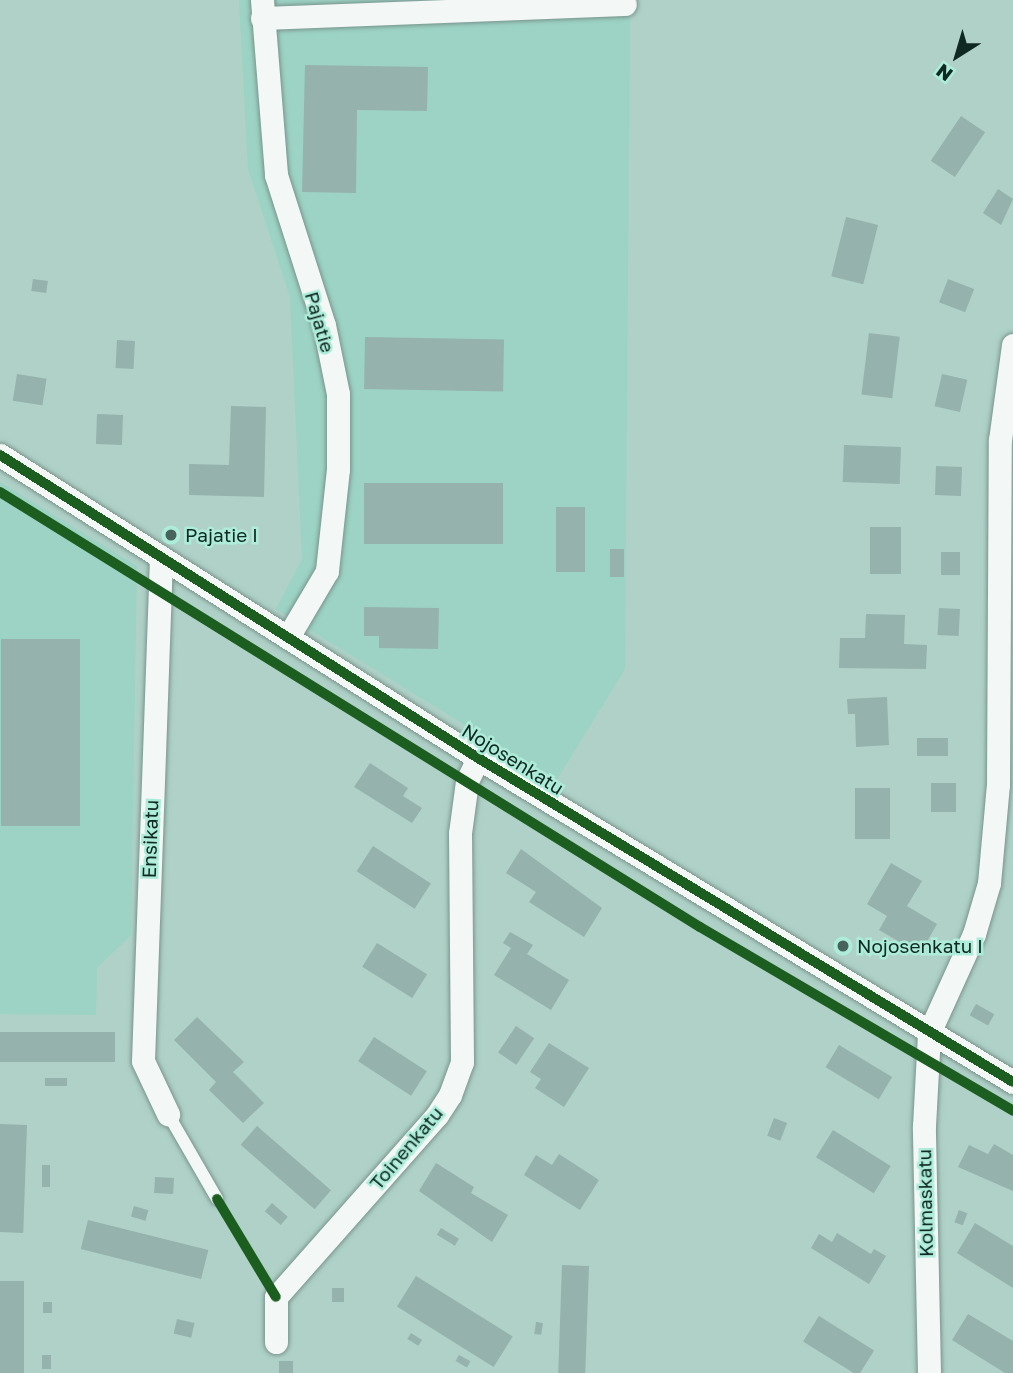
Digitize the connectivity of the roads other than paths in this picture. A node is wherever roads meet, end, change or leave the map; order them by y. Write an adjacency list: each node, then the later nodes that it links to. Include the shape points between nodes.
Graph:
1 (625, 4): 2 (street)
2 (262, 9): 6 (street, Pajatie, via 276,174 324,325 338,394 338,469 327,571)
3 (1013, 345): 8 (street, via 1000,440 998,785 989,883 974,934)
4 (0, 455): 5 (street, Nojosenkatu)
5 (161, 558): 6 (street, Nojosenkatu); 10 (street, Ensikatu, via 143,1062)
6 (288, 637): 7 (street, Nojosenkatu)
7 (478, 758): 8 (street, Nojosenkatu); 12 (street, Toinenkatu, via 467,781 460,833 461,1062 450,1095 276,1297)
8 (929, 1033): 9 (street, Nojosenkatu); 13 (street, Kolmaskatu, via 924,1126)
9 (1013, 1082)
10 (168, 1114): 11 (lane)
11 (217, 1199)
12 (276, 1342)
13 (929, 1373)

